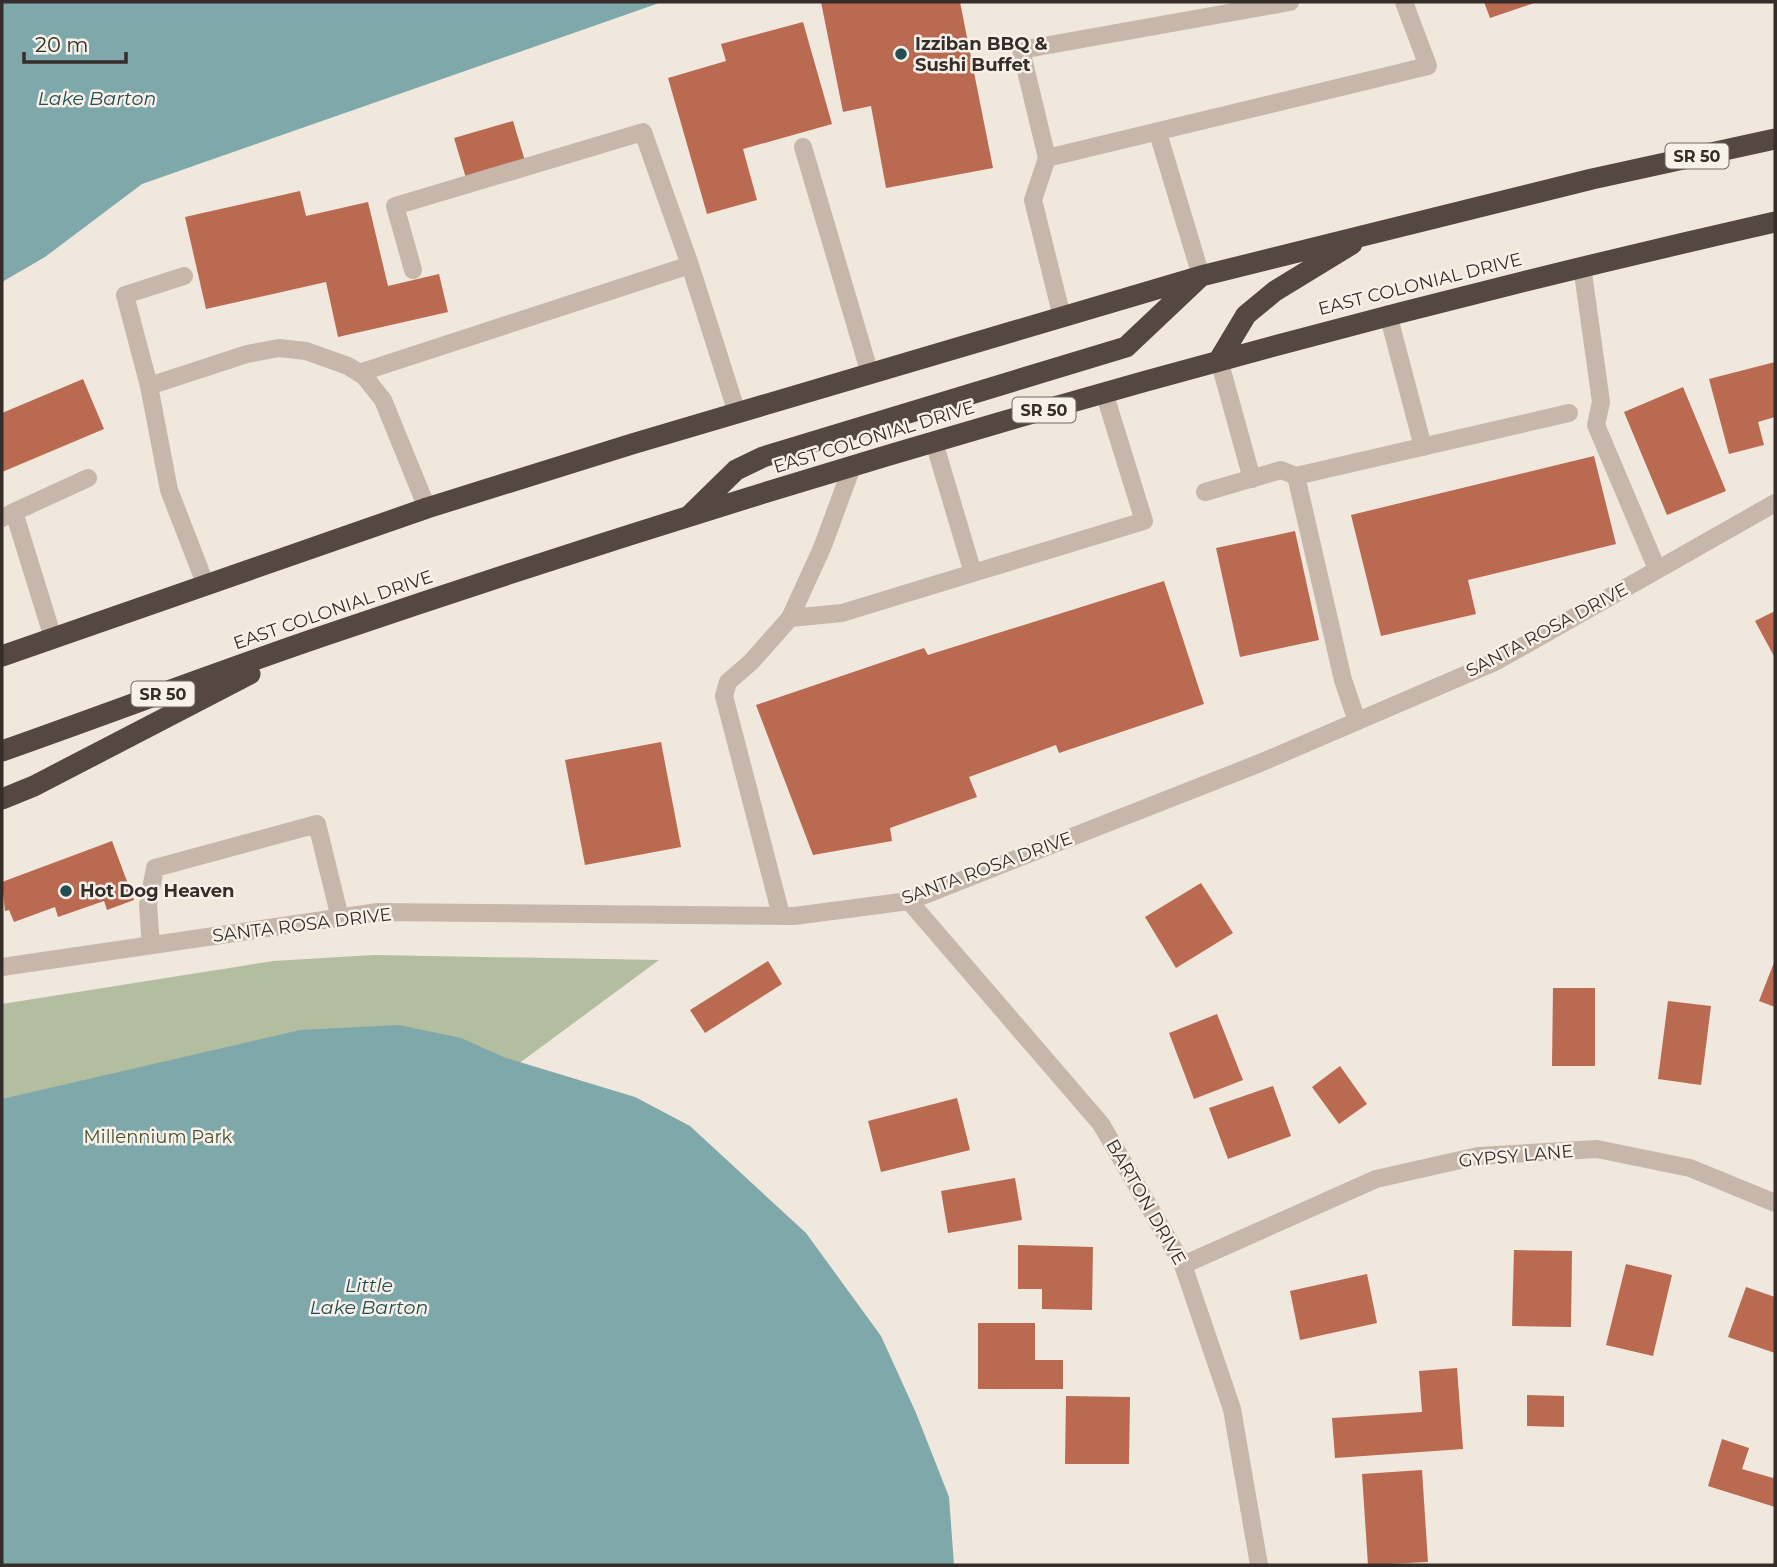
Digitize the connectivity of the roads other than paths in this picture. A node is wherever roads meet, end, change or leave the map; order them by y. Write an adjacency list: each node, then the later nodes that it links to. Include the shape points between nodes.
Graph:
1 (1290, 2): 6 (street, via 1021,50)
2 (1404, 2): 3 (street, via 1428,66)
3 (1158, 133): 6 (street); 13 (street)
4 (1775, 139): 8 (highway, SR 50)
5 (803, 147): 18 (street)
6 (1047, 158): 15 (street, via 1033,200)
7 (1775, 222): 10 (highway, EAST COLONIAL DRIVE / SR 50)
8 (1372, 232): 13 (highway, SR 50); 16 (highway, via 1275,290 1246,315)
9 (690, 265): 11 (street, via 643,132 395,206); 17 (street); 21 (street)
10 (1583, 266): 14 (highway, EAST COLONIAL DRIVE / SR 50); 34 (street, via 1601,402 1595,425)
11 (413, 270)
12 (184, 276): 19 (street, via 125,295)
13 (1201, 276): 15 (highway, SR 50); 33 (highway, via 1126,347 763,457 736,470)
14 (1388, 314): 16 (highway, EAST COLONIAL DRIVE / SR 50); 24 (street)
15 (1062, 317): 18 (highway, SR 50)
16 (1219, 360): 20 (highway, EAST COLONIAL DRIVE / SR 50); 28 (street)
17 (359, 373): 19 (street, via 306,351 279,348); 31 (street, via 383,400)
18 (870, 374): 21 (highway, SR 50)
19 (149, 386): 36 (street, via 169,490)
20 (1104, 392): 23 (highway, EAST COLONIAL DRIVE / SR 50); 35 (street, via 1144,522)
21 (737, 413): 31 (highway, SR 50)
22 (1570, 413): 24 (street)
23 (934, 442): 25 (highway, EAST COLONIAL DRIVE / SR 50); 35 (street)
24 (1423, 447): 26 (street)
25 (852, 467): 33 (highway, EAST COLONIAL DRIVE / SR 50); 37 (street)
26 (1296, 476): 28 (street, via 1281,470); 41 (street, via 1343,680)
27 (88, 478): 32 (street)
28 (1252, 478): 29 (street)
29 (1205, 492)
30 (1775, 502): 34 (street, SANTA ROSA DRIVE)
31 (427, 508): 36 (highway, SR 50)
32 (8, 515): 39 (street)
33 (687, 518): 38 (highway, EAST COLONIAL DRIVE / SR 50)
34 (1657, 569): 41 (street, SANTA ROSA DRIVE, via 1495,662)
35 (973, 573): 37 (street, via 842,613)
36 (205, 583): 39 (highway, SR 50)
37 (790, 618): 45 (street, via 728,682 724,696)
38 (324, 636): 42 (highway, EAST COLONIAL DRIVE / SR 50); 43 (highway)
39 (53, 638): 40 (highway, SR 50)
40 (2, 656)
41 (1357, 721): 44 (street, SANTA ROSA DRIVE)
42 (2, 751)
43 (2, 799)
44 (909, 901): 45 (street, SANTA ROSA DRIVE); 50 (street, BARTON DRIVE, via 1101,1124)
45 (781, 915): 46 (street, SANTA ROSA DRIVE, via 378,912)
46 (340, 918): 47 (street, SANTA ROSA DRIVE); 47 (street, via 317,824 155,867 148,905)
47 (151, 945): 48 (street, SANTA ROSA DRIVE)
48 (2, 967)
49 (1775, 1203): 50 (street, GYPSY LANE, via 1690,1168 1597,1149 1478,1156 1376,1179)
50 (1183, 1265): 51 (street, BARTON DRIVE, via 1232,1409)
51 (1259, 1565)

